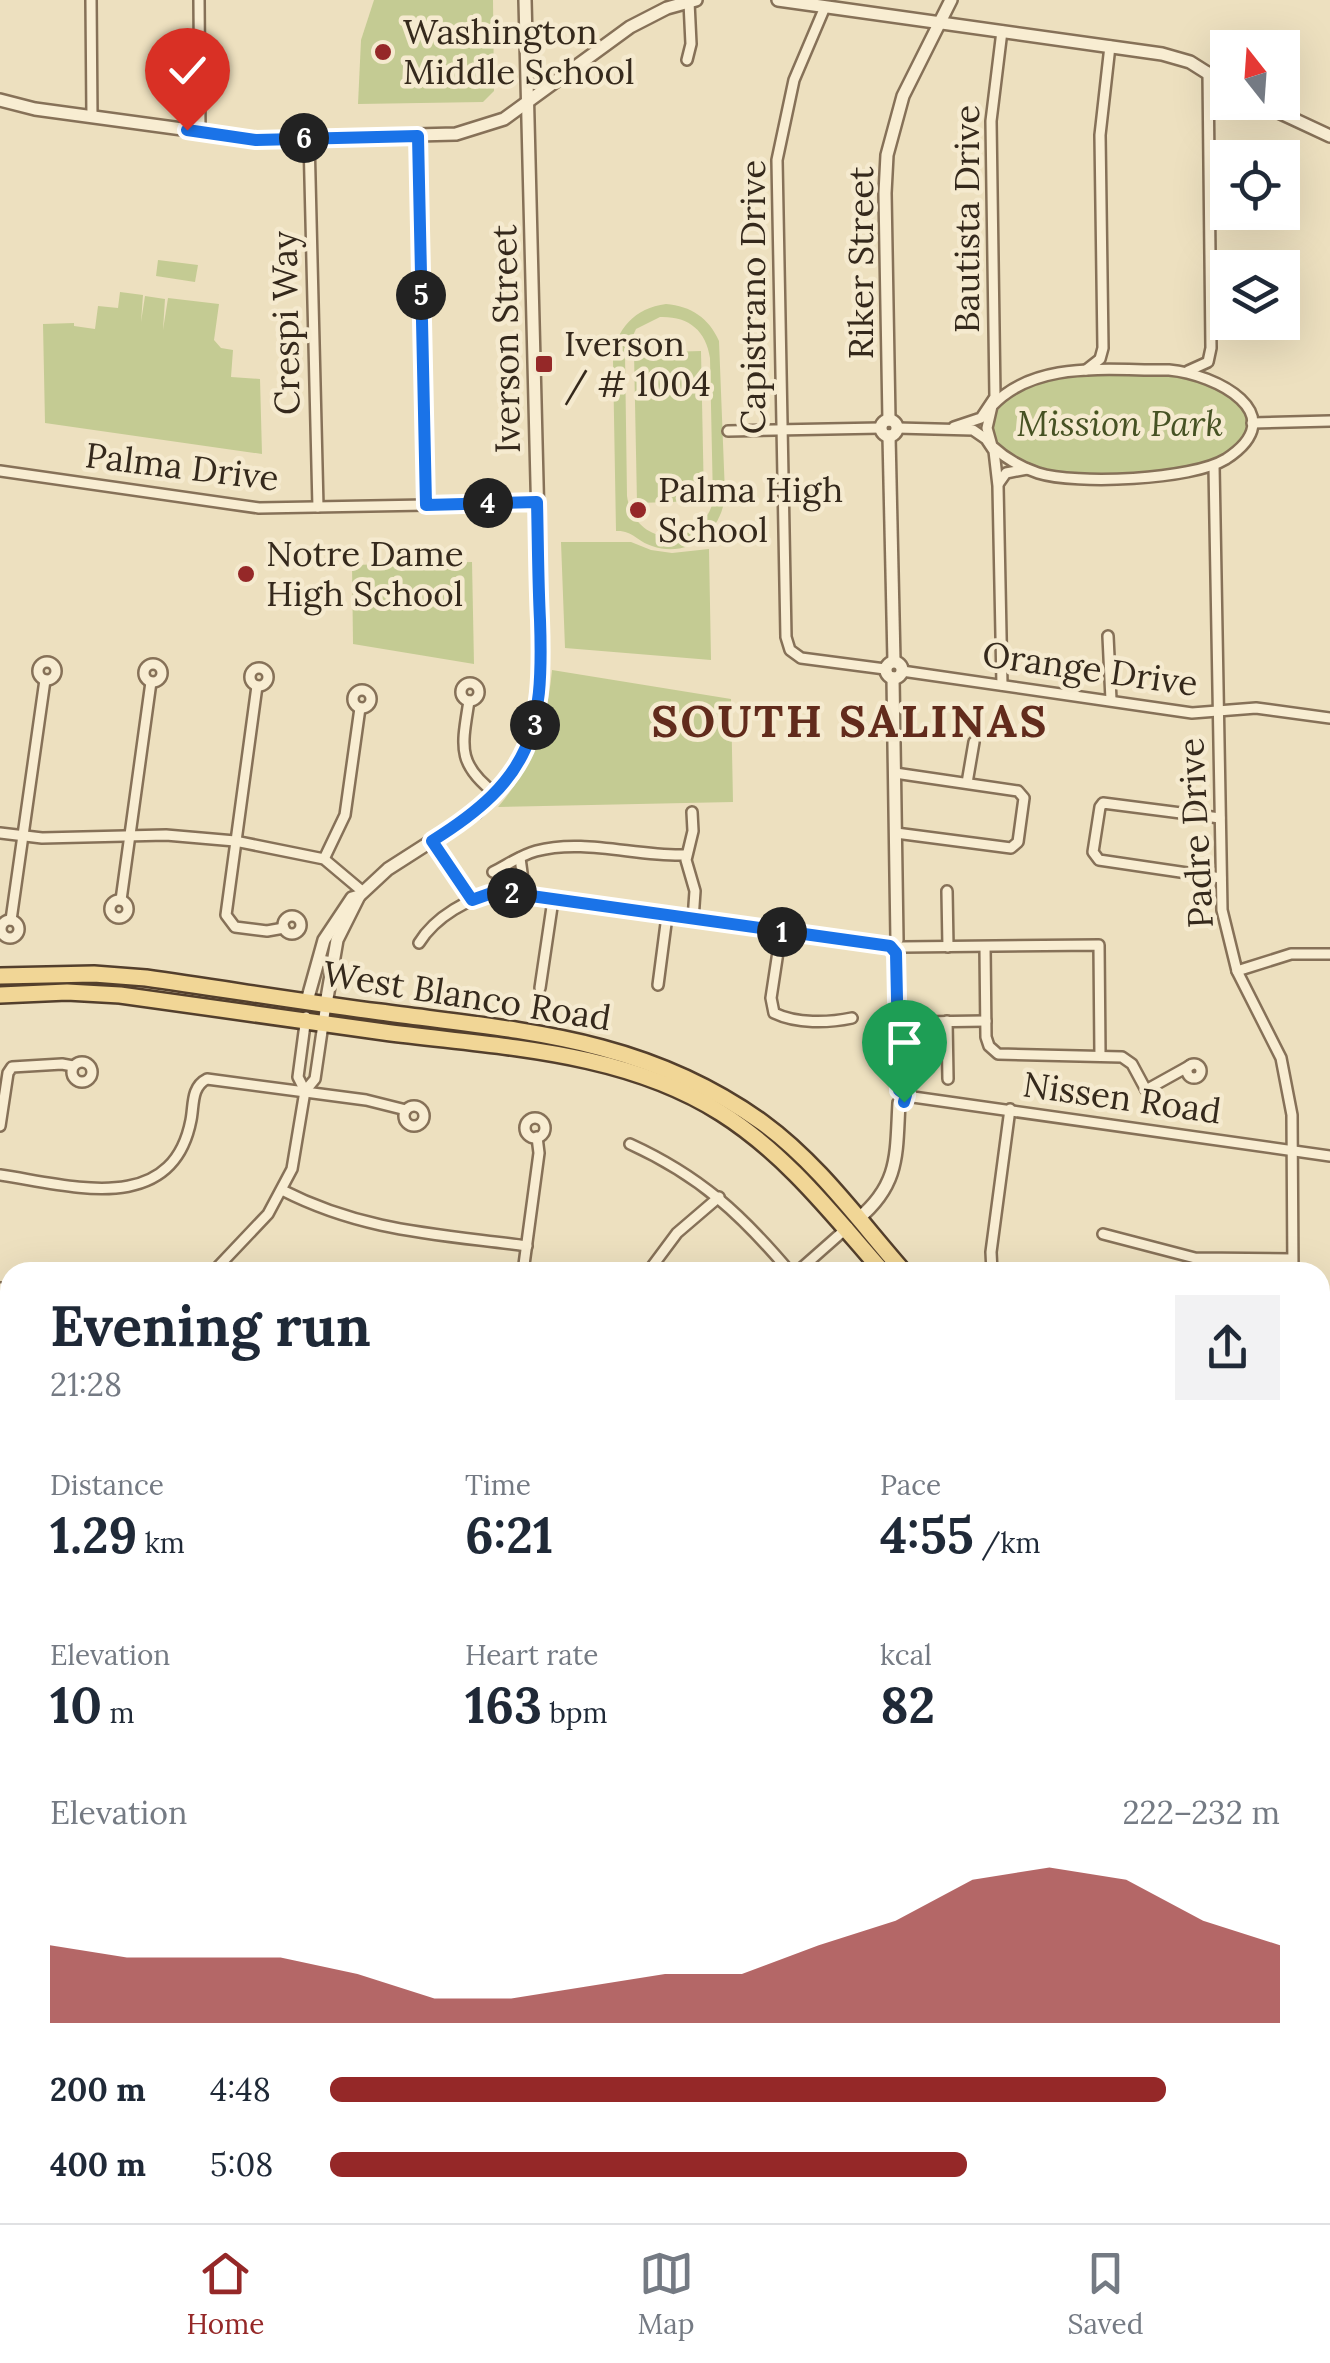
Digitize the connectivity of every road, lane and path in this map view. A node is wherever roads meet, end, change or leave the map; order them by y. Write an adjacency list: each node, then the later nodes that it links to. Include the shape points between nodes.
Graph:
1 (90, 0): 16 (street)
2 (199, 0): 18 (street)
3 (525, 0): 15 (street, Iverson Street)
4 (778, 0): 8 (street)
5 (951, 0): 9 (street, Riker Street)
6 (693, 1): 7 (street); 12 (street)
7 (655, 6): 15 (street)
8 (824, 6): 9 (street); 35 (street, Capistrano Drive, via 794,80 777,160)
9 (940, 22): 10 (street); 34 (street, Riker Street, via 903,96 887,156)
10 (1002, 31): 11 (street); 24 (street, Bautista Drive, via 991,121)
11 (1110, 46): 13 (street, via 1176,57); 22 (street, via 1100,134)
12 (686, 60)
13 (1208, 72): 23 (street)
14 (0, 100): 16 (street)
15 (528, 104): 19 (street, via 480,128); 44 (street, Iverson Street)
16 (92, 116): 18 (street)
17 (1296, 120): 20 (street)
18 (200, 131): 21 (street, via 256,140)
19 (418, 136): 21 (street); 45 (street)
20 (1330, 136)
21 (310, 138): 46 (street, Crespi Way)
22 (1103, 348): 25 (street, via 1098,362); 26 (street)
23 (1211, 348): 27 (street, via 1204,366); 29 (street)
24 (996, 360): 28 (street, via 1005,378); 30 (street, Bautista Drive)
25 (1083, 371): 26 (street); 28 (street)
26 (1123, 371): 27 (street)
27 (1186, 372): 29 (street)
28 (1024, 383): 30 (street)
29 (1224, 386): 32 (street, via 1244,402)
30 (992, 406): 33 (street, via 978,421); 37 (street, Bautista Drive)
31 (1330, 421): 32 (street)
32 (1252, 423): 38 (street, via 1240,448)
33 (954, 427): 34 (street); 37 (street, via 978,432)
34 (889, 428): 35 (street); 49 (street, Riker Street)
35 (780, 430): 36 (street); 48 (street, Capistrano Drive, via 786,637)
36 (728, 431)
37 (992, 446): 40 (street); 42 (street, Bautista Drive)
38 (1214, 466): 41 (street); 43 (street, Padre Drive)
39 (0, 470): 46 (street, Palma Drive, via 259,508)
40 (1029, 470): 41 (street, via 1067,478); 42 (street, via 1006,473)
41 (1193, 473): 43 (street, via 1208,480)
42 (998, 486): 52 (street)
43 (1214, 498): 57 (street, Padre Drive)
44 (537, 502): 45 (street, Palma Drive); 62 (street, Iverson Street, via 539,709 522,757)
45 (426, 505): 46 (street, Palma Drive)
46 (318, 507)
47 (1108, 636): 54 (street)
48 (793, 653): 49 (street, Orange Drive)
49 (894, 670): 52 (street, Orange Drive); 60 (street, Riker Street)
50 (45, 680): 67 (street)
51 (151, 682): 68 (street)
52 (1002, 685): 54 (street, Orange Drive)
53 (258, 686): 69 (street)
54 (1110, 700): 57 (street, Orange Drive)
55 (469, 701): 62 (street, via 464,756)
56 (360, 708): 72 (street, via 345,815)
57 (1218, 712): 58 (street, Orange Drive, via 1256,708); 64 (street, Padre Drive)
58 (1330, 718)
59 (974, 742): 61 (street)
60 (895, 773): 61 (street); 65 (street, Riker Street)
61 (967, 783): 65 (street, via 1024,794 1016,844)
62 (496, 794): 70 (street, Iverson Street)
63 (692, 812): 71 (street)
64 (1220, 818): 75 (street, Padre Drive); 75 (street, via 1104,803 1093,852 1099,860)
65 (896, 832): 88 (street, Riker Street)
66 (0, 833): 67 (street)
67 (23, 836): 68 (street); 83 (street)
68 (130, 838): 69 (street); 79 (street)
69 (235, 840): 72 (street); 85 (street, via 228,921 235,927)
70 (432, 841): 77 (street, Iverson Street); 80 (street)
71 (686, 856): 73 (street, via 582,848); 84 (street, via 696,891)
72 (324, 858): 77 (street)
73 (520, 858): 74 (street); 78 (street)
74 (493, 872)
75 (1221, 878): 92 (street, Padre Drive, via 1224,927)
76 (947, 891): 89 (street)
77 (360, 893): 97 (street, Iverson Street, via 324,940); 98 (street, Iverson Street, via 337,940)
78 (525, 895): 80 (street, via 500,892); 81 (street)
79 (122, 900)
80 (472, 900): 87 (street, via 428,928)
81 (553, 900): 82 (street); 95 (street)
82 (668, 916): 84 (street); 94 (street)
83 (11, 920)
84 (694, 920): 86 (street)
85 (284, 928)
86 (781, 932): 88 (street); 99 (street, via 774,1013 828,1022)
87 (419, 943)
88 (896, 947): 89 (street); 110 (street, Riker Street)
89 (948, 947): 90 (street)
90 (985, 947): 100 (street); 105 (street, via 1099,945)
91 (1330, 954): 92 (street, via 1291,954)
92 (1237, 971): 116 (street, Padre Drive, via 1281,1058)
93 (0, 976): 97 (main road, West Blanco Road, via 94,974)
94 (658, 985)
95 (540, 988)
96 (0, 995): 102 (main road, West Blanco Road, via 120,995)
97 (308, 1001): 98 (main road, West Blanco Road); 102 (street)
98 (326, 1004): 104 (street); 121 (main road, West Blanco Road, via 578,1040 653,1062 768,1126 808,1162)
99 (852, 1018)
100 (986, 1020): 101 (street); 105 (street, via 989,1046 1002,1055)
101 (946, 1021): 103 (street); 108 (street)
102 (305, 1022): 104 (main road, West Blanco Road); 109 (street, via 298,1076)
103 (918, 1022)
104 (323, 1024): 109 (street, via 315,1079); 121 (main road, West Blanco Road, via 590,1060 655,1079 737,1124)
105 (1100, 1055): 106 (street, via 1125,1058 1146,1090)
106 (1191, 1065)
107 (73, 1066): 113 (street, via 12,1067)
108 (948, 1079)
109 (305, 1091): 112 (street); 118 (street, via 203,1081 176,1156 130,1187); 119 (street, via 296,1154)
110 (901, 1096): 111 (street, Nissen Road); 121 (street, Riker Street, via 890,1180)
111 (1010, 1109): 116 (street, Nissen Road); 132 (street)
112 (406, 1110)
113 (0, 1126)
114 (538, 1137): 123 (street)
115 (630, 1144): 120 (street)
116 (1293, 1151): 117 (street, Nissen Road); 124 (street, Padre Drive)
117 (1330, 1156)
118 (0, 1175)
119 (282, 1190): 123 (street, via 366,1224); 125 (street)
120 (719, 1197): 127 (street); 128 (street)
121 (851, 1224): 129 (street, Riker Street); 130 (main road, West Blanco Road); 131 (main road, West Blanco Road)
122 (1103, 1234): 124 (street, via 1195,1258)
123 (526, 1246): 126 (street)
124 (1292, 1259): 133 (street, Padre Drive)
125 (223, 1262)
126 (524, 1262)
127 (655, 1262)
128 (783, 1262)
129 (805, 1262)
130 (876, 1262)
131 (893, 1262)
132 (992, 1262)
133 (1292, 1262)

